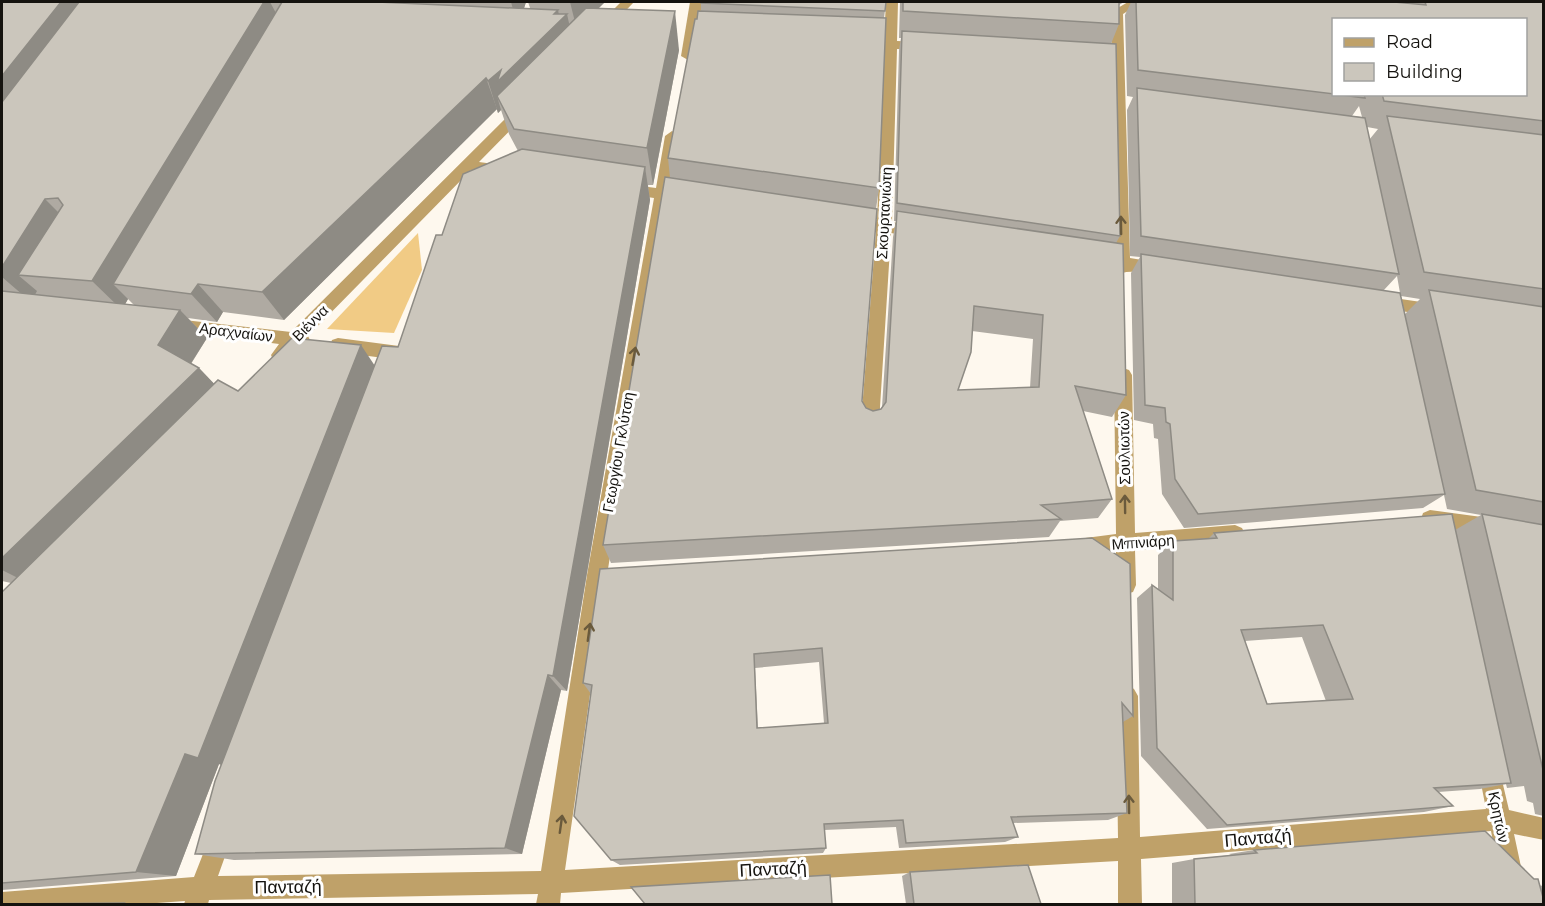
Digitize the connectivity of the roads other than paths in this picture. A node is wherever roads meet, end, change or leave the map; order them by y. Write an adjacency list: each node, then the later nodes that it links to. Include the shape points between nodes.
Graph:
1 (628, 2): 5 (street)
2 (696, 2): 9 (street, via 697,36)
3 (892, 2): 7 (street, Σκουρτανιώτη)
4 (1136, 2): 22 (street, one-way to 4, via 1125,102 1112,57 1118,12)
5 (594, 37)
6 (844, 42): 7 (street)
7 (890, 44): 8 (street); 19 (street, Σκουρτανιώτη)
8 (936, 46)
9 (685, 70)
10 (530, 101): 12 (street, Βιέννα)
11 (676, 115): 15 (street, Γεωργίου Γκλύτση)
12 (467, 165): 13 (street); 17 (street); 32 (street, Βιέννα)
13 (524, 173)
14 (616, 187): 15 (street)
15 (662, 194): 16 (street); 47 (street, Γεωργίου Γκλύτση, one-way to 15)
16 (697, 199)
17 (451, 209)
18 (837, 220): 19 (street)
19 (884, 227): 20 (street); 37 (street, Σκουρτανιώτη)
20 (932, 234)
21 (1086, 257): 22 (street)
22 (1122, 263): 23 (street); 25 (street)
23 (1180, 272)
24 (1388, 281): 27 (street)
25 (1122, 286)
26 (1369, 300): 27 (street)
27 (1392, 304): 28 (street); 30 (street)
28 (1450, 312)
29 (160, 323): 32 (street, Αραχναίων)
30 (1397, 326)
31 (407, 331): 33 (street)
32 (294, 339): 33 (street, Αραχναίων); 35 (street, Βιέννα)
33 (399, 353): 36 (street)
34 (1123, 356): 44 (street, Σουλιωτών, one-way to 34)
35 (270, 364)
36 (391, 375)
37 (870, 423)
38 (1432, 496): 39 (street)
39 (1436, 518): 40 (street); 41 (street); 43 (street)
40 (1412, 520)
41 (1511, 531)
42 (1257, 532): 44 (street, Μπινιάρη)
43 (1441, 541)
44 (1125, 543): 45 (street, Μπινιάρη); 48 (street, Σουλιωτών)
45 (1055, 548)
46 (620, 574): 47 (street)
47 (597, 576): 55 (street, Γεωργίου Γκλύτση, one-way to 47)
48 (1126, 602)
49 (1127, 684): 54 (street, one-way to 49)
50 (1485, 750): 51 (street, Κρητών)
51 (1499, 819): 53 (street, Πανταζή); 54 (street, Πανταζή); 59 (street, Κρητών)
52 (226, 821): 56 (street)
53 (1544, 829)
54 (1129, 849): 55 (street, Πανταζή); 58 (street)
55 (550, 893): 56 (street, Πανταζή)
56 (199, 896): 57 (street, Πανταζή)
57 (2, 904)
58 (1130, 904)
59 (1517, 904)

